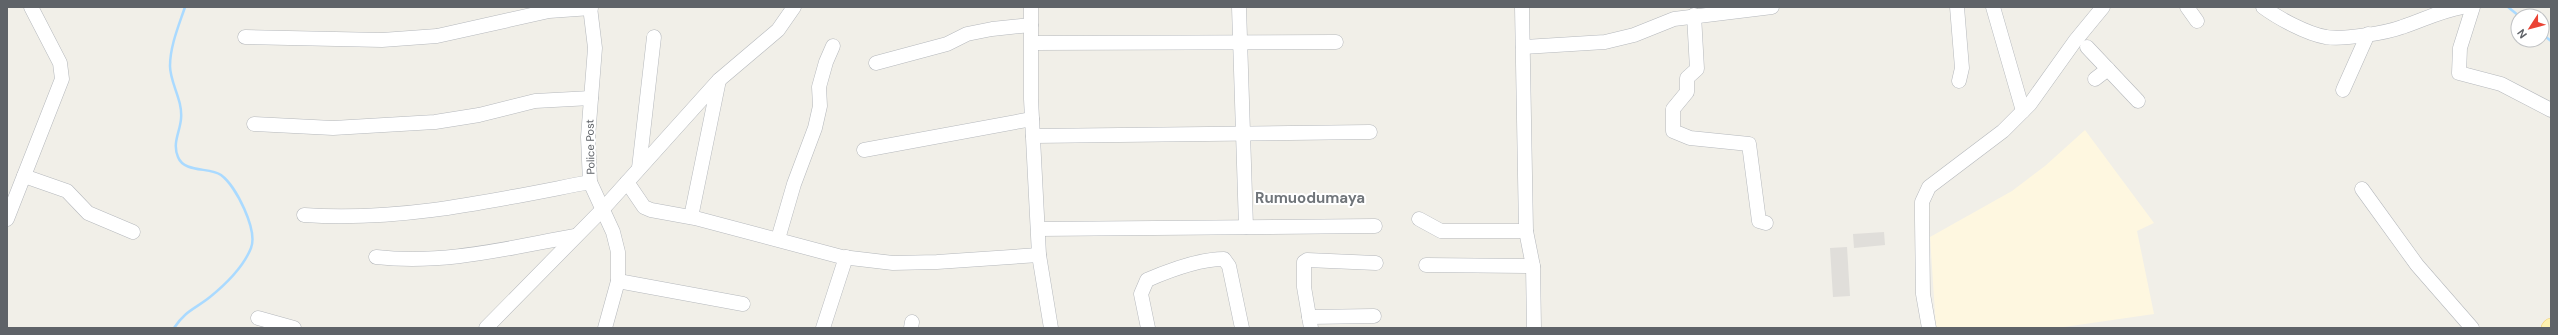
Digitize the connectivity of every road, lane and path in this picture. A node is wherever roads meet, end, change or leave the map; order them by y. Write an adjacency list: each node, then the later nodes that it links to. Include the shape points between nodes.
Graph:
1 (31, 7): 44 (street, via 60,63 62,79)
2 (590, 7): 19 (street, via 549,11 437,36 382,40); 33 (street, Police Post, via 595,48)
3 (794, 7): 30 (street, via 778,30)
4 (1031, 7): 17 (street)
5 (1239, 7): 21 (street)
6 (1522, 7): 25 (street)
7 (1772, 7): 15 (street)
8 (1957, 7): 31 (street, via 1962,68)
9 (1993, 7): 36 (street)
10 (2103, 7): 36 (street)
11 (2187, 7): 16 (street)
12 (2263, 7): 18 (street, via 2276,16 2326,37)
13 (2462, 7): 18 (street, via 2440,11 2401,28)
14 (2473, 7): 35 (street, via 2460,48 2459,73 2501,84)
15 (1694, 15): 25 (street, via 1605,42); 53 (street, via 1697,69 1687,78 1687,92 1673,109 1673,132 1690,138 1749,144 1759,221)
16 (2197, 21)
17 (1031, 25): 23 (street); 27 (street, via 967,34 947,44)
18 (2368, 34): 32 (street)
19 (245, 37)
20 (654, 37): 43 (street)
21 (1240, 41): 22 (street); 23 (street); 40 (street)
22 (1336, 42)
23 (1032, 43): 37 (street)
24 (833, 46): 60 (street, via 820,87 820,106 815,128 794,184)
25 (1523, 47): 58 (street)
26 (2087, 47): 28 (street)
27 (876, 63)
28 (2108, 69): 29 (street); 34 (street)
29 (2095, 79)
30 (719, 80): 43 (street); 50 (street)
31 (1959, 81)
32 (2343, 90)
33 (590, 98): 38 (street, via 535,101 427,123 333,128); 45 (street, Police Post)
34 (2138, 101)
35 (2551, 110)
36 (2023, 111): 80 (street, via 2003,131 1929,187 1922,202 1923,294)
37 (1032, 119): 41 (street); 42 (street)
38 (254, 124)
39 (1370, 132): 40 (street)
40 (1242, 134): 41 (street); 55 (street)
41 (1033, 136): 56 (street)
42 (864, 150)
43 (639, 168): 46 (street)
44 (24, 176): 51 (street); 57 (street, via 63,189 88,213)
45 (590, 182): 48 (street, Police Post); 49 (street, via 437,210 383,216)
46 (627, 182): 48 (street); 50 (street, via 644,207)
47 (2362, 189): 81 (street, via 2417,265)
48 (602, 210): 59 (street); 67 (street, Police Post, via 613,232 618,252)
49 (304, 215)
50 (691, 217): 60 (street)
51 (7, 219)
52 (1420, 219): 58 (street, via 1441,230)
53 (1766, 223)
54 (1375, 226): 55 (street)
55 (1246, 227): 56 (street)
56 (1038, 229): 61 (street)
57 (133, 232)
58 (1526, 232): 66 (street)
59 (575, 236): 62 (street, via 462,258 403,260); 73 (street)
60 (778, 239): 63 (street)
61 (1039, 255): 63 (street, via 937,262); 76 (street)
62 (376, 257)
63 (846, 258): 75 (street)
64 (1376, 263): 71 (street, via 1307,260 1304,262 1303,280)
65 (1426, 265): 66 (street)
66 (1533, 266): 79 (street)
67 (618, 280): 68 (street); 74 (street, Police Post)
68 (743, 304)
69 (1374, 316): 71 (street)
70 (258, 318): 72 (street)
71 (1310, 323)
72 (294, 328)
73 (486, 328)
74 (606, 328)
75 (823, 328)
76 (1051, 328)
77 (1148, 328): 78 (street, via 1142,294 1147,280 1165,272 1214,259 1224,259 1229,266)
78 (1242, 328)
79 (1534, 328)
80 (1929, 328)
81 (2472, 328)

